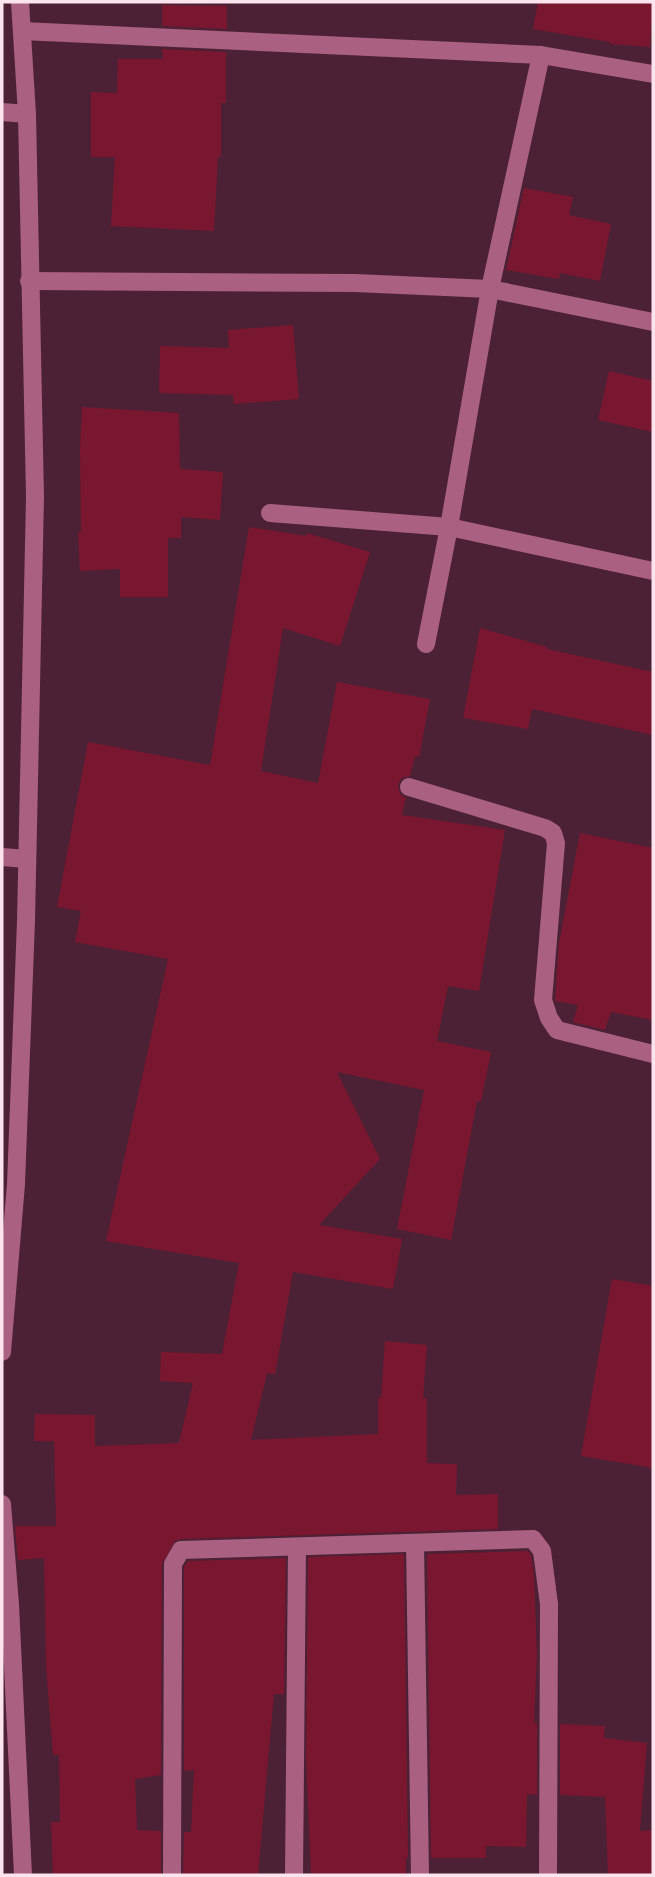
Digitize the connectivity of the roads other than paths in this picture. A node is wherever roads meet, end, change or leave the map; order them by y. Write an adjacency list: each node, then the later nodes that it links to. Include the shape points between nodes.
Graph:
1 (20, 2): 2 (street)
2 (23, 30): 3 (street); 6 (street)
3 (541, 55): 4 (street); 8 (street)
4 (653, 74)
5 (2, 112): 6 (street)
6 (27, 114): 7 (street)
7 (29, 281): 8 (street, via 355,283); 16 (street, via 35,497)
8 (490, 289): 9 (street); 11 (street)
9 (653, 322)
10 (270, 513): 11 (street)
11 (449, 527): 12 (street); 13 (street)
12 (653, 571)
13 (426, 645)
14 (409, 787): 17 (street, via 553,833 556,843 543,1000 550,1018 557,1030)
15 (2, 858): 16 (street)
16 (27, 859): 18 (street)
17 (653, 1054)
18 (8, 1213): 19 (street)
19 (3, 1315): 20 (street)
20 (2, 1352)
21 (2, 1504): 24 (street)
22 (415, 1543): 23 (street); 27 (street); 28 (street, via 533,1539 542,1551 549,1604)
23 (297, 1547): 25 (street, via 181,1550 173,1564); 26 (street)
24 (23, 1875)
25 (172, 1875)
26 (294, 1875)
27 (420, 1875)
28 (548, 1875)

